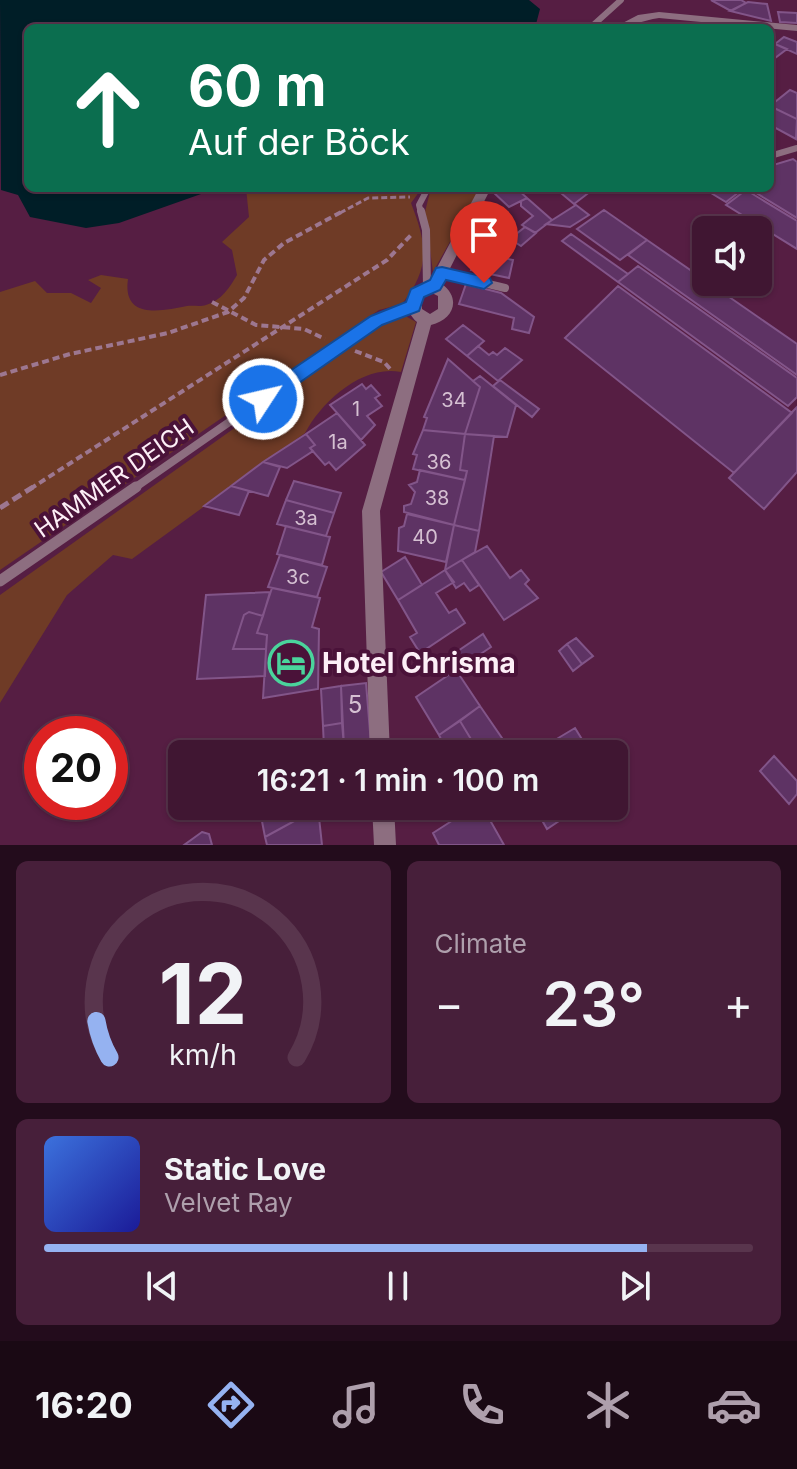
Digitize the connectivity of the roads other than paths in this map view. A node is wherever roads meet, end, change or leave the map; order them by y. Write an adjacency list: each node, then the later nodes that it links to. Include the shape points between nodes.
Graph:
1 (621, 0): 2 (lane)
2 (594, 24)
3 (627, 24): 4 (street, via 659,15)
4 (755, 24)
5 (774, 26): 6 (street)
6 (797, 28)
7 (797, 148): 8 (lane)
8 (774, 155)
9 (425, 192): 11 (lane, via 421,197)
10 (483, 192): 11 (street)
11 (435, 281): 12 (lane); 13 (street, via 417,294); 13 (street, via 445,310 438,317)
12 (505, 288)
13 (419, 313): 14 (lane, HAMMER DEICH, via 376,320); 15 (street, via 408,386 371,511)
14 (0, 581)
15 (379, 740)
16 (384, 820): 17 (street)
17 (385, 845)

